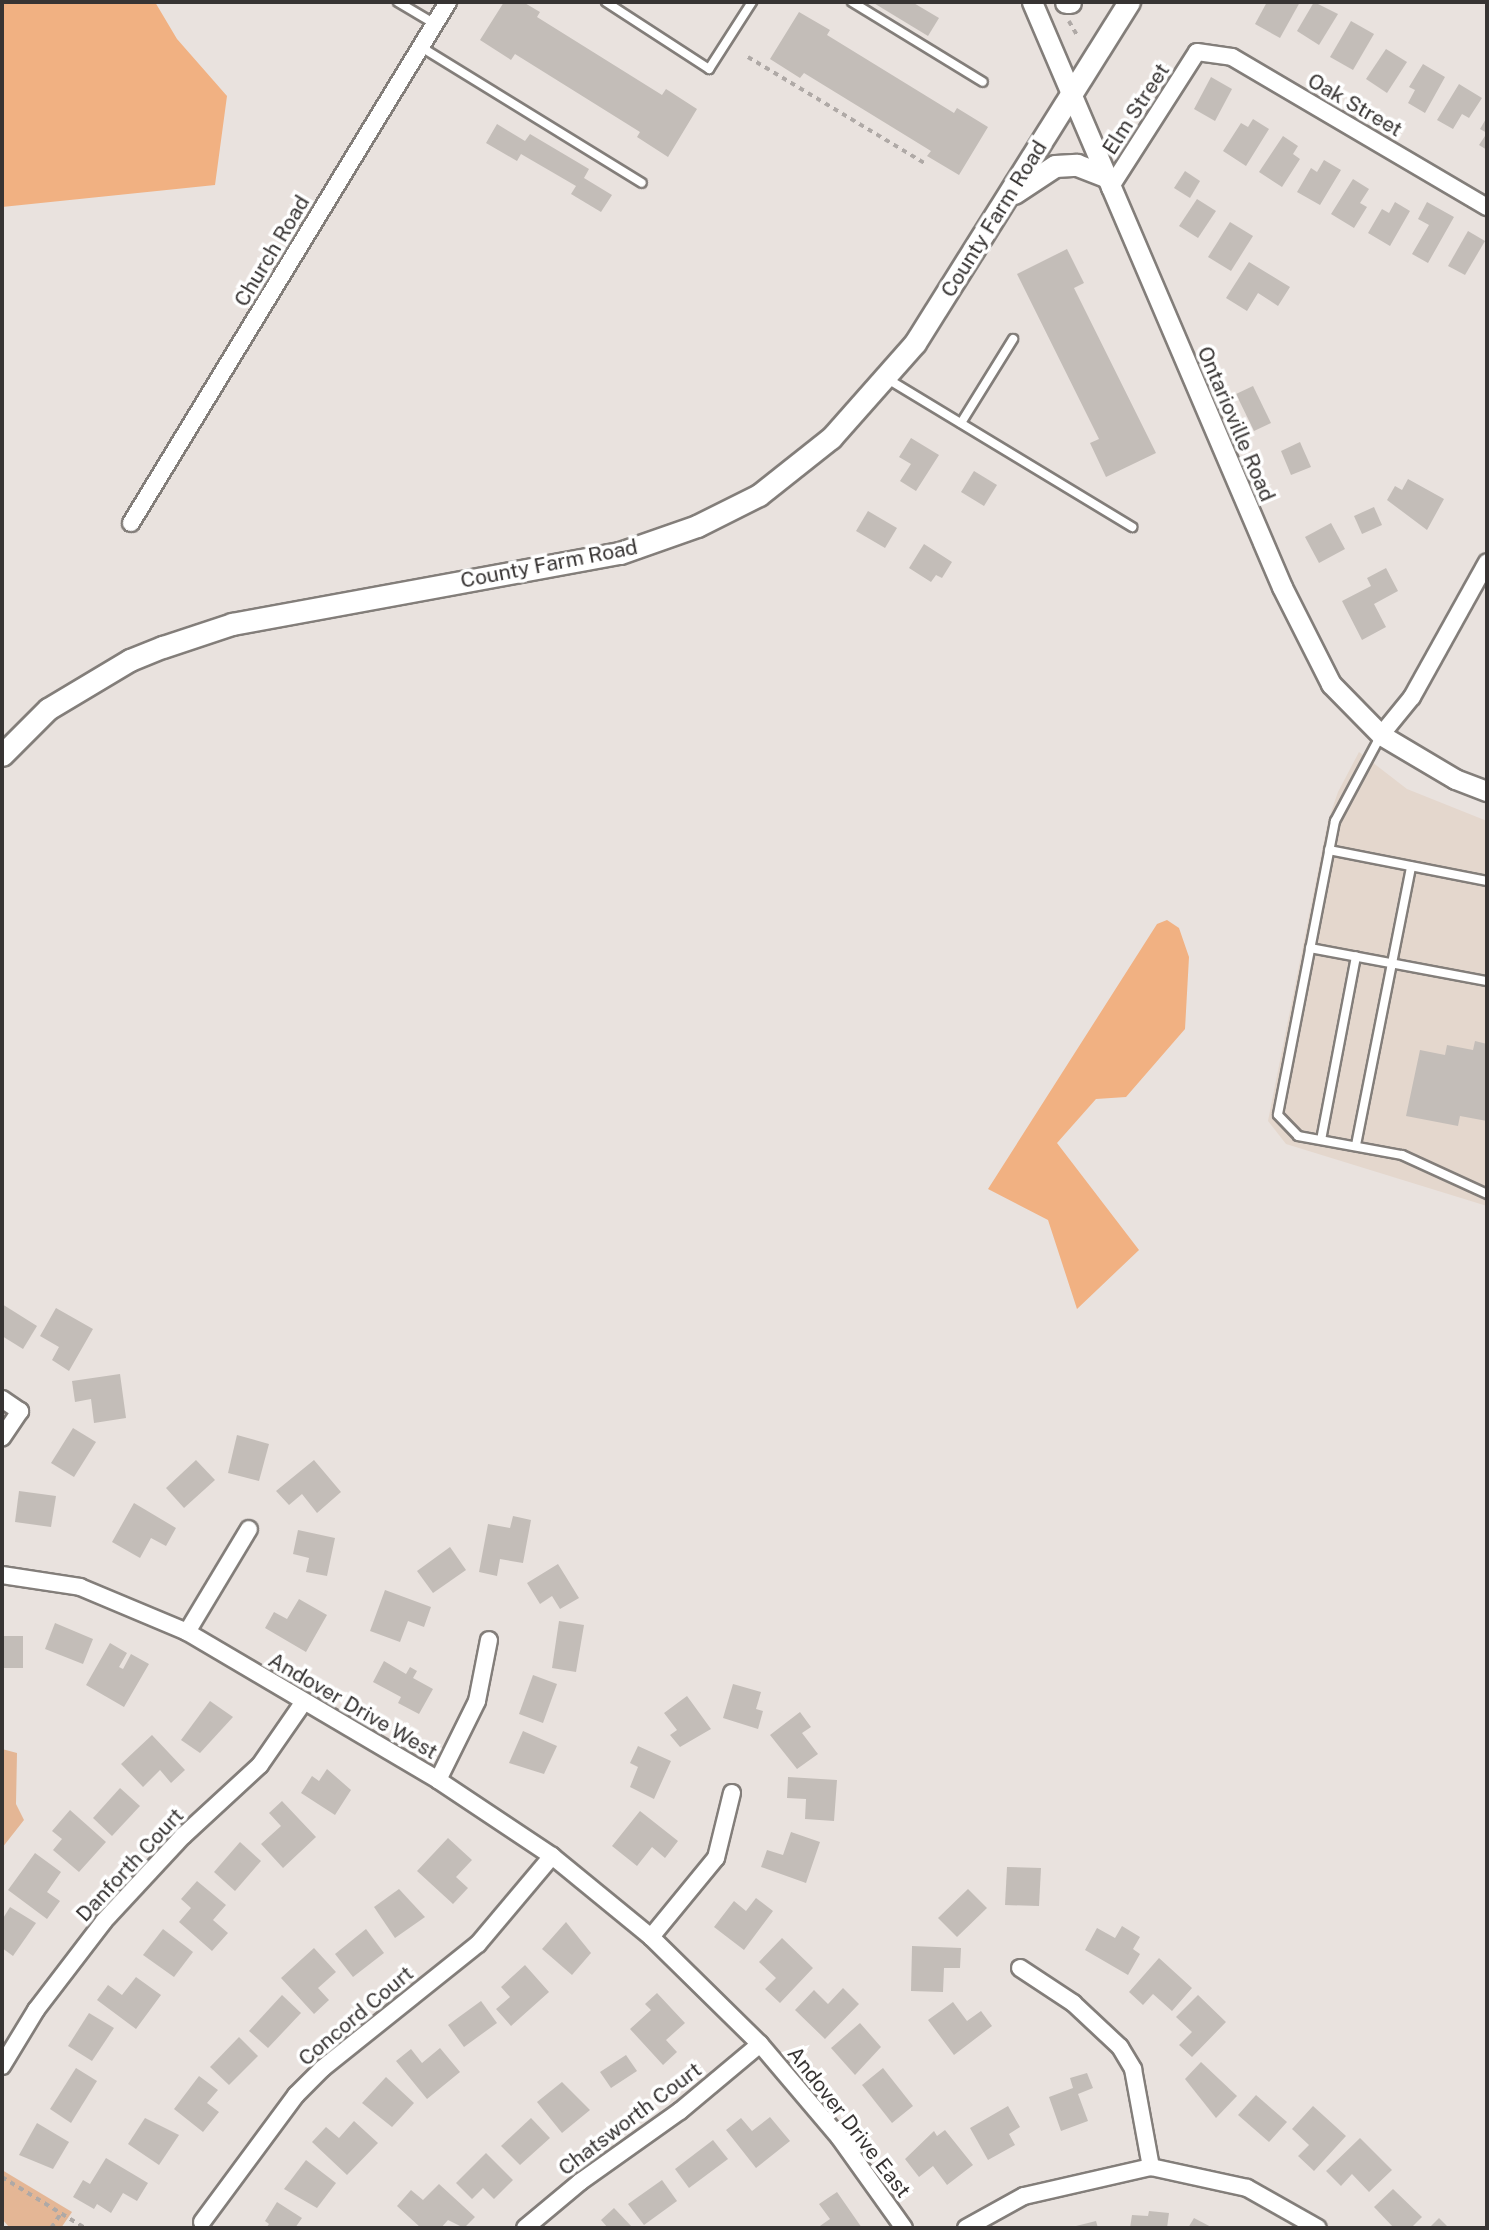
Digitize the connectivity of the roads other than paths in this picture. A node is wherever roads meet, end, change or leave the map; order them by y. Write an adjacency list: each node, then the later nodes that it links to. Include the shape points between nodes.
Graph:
1 (398, 2): 8 (lane)
2 (448, 2): 8 (street, Church Road)
3 (752, 2): 7 (lane, via 709,69)
4 (852, 2): 11 (lane)
5 (1032, 2): 12 (street, Ontarioville Road)
6 (1129, 2): 12 (main road, County Farm Road)
7 (603, 3)
8 (435, 24): 9 (street, Church Road)
9 (421, 47): 14 (lane); 20 (street, Church Road)
10 (1197, 52): 13 (street, Elm Street); 16 (street, Oak Street, via 1232,57)
11 (983, 82)
12 (1073, 95): 13 (street, Ontarioville Road); 15 (main road, County Farm Road)
13 (1108, 182): 15 (main road, via 1077,165 1055,166); 23 (street, Ontarioville Road, via 1303,630 1331,684)
14 (642, 183)
15 (1007, 198): 18 (main road, County Farm Road, via 915,343)
16 (1487, 207)
17 (1013, 339): 19 (lane)
18 (886, 378): 19 (lane); 24 (main road, County Farm Road, via 831,438 759,495 697,526 620,553 232,624 130,660 48,709)
19 (961, 423): 21 (lane)
20 (131, 523)
21 (1132, 527)
22 (1487, 562): 23 (street, via 1412,697)
23 (1381, 736): 25 (street, Ontarioville Road, via 1455,779); 26 (lane, via 1347,792)
24 (2, 755)
25 (1487, 791)
26 (1329, 850): 27 (lane); 29 (lane)
27 (1411, 866): 28 (lane); 31 (lane)
28 (1487, 881)
29 (1310, 948): 30 (lane); 33 (lane, via 1278,1115 1298,1136)
30 (1356, 957): 31 (lane); 33 (lane)
31 (1392, 963): 32 (lane); 34 (lane)
32 (1487, 981)
33 (1321, 1140): 34 (lane)
34 (1356, 1145): 35 (lane, via 1402,1155)
35 (1487, 1194)
36 (2, 1399): 37 (street, via 20,1411)
37 (2, 1438)
38 (249, 1529): 40 (street)
39 (2, 1575): 40 (street, Andover Drive West, via 80,1587)
40 (187, 1632): 42 (street, Andover Drive West)
41 (489, 1640): 43 (street, via 477,1701)
42 (303, 1703): 43 (street, Andover Drive West); 49 (street, Danforth Court, via 260,1765 183,1836 104,1921 36,2010)
43 (438, 1780): 45 (street, Andover Drive West)
44 (732, 1793): 46 (street, via 716,1858)
45 (552, 1856): 46 (street, Andover Drive West); 51 (street, Concord Court, via 478,1944 323,2068 296,2095)
46 (651, 1937): 48 (street, Andover Drive East)
47 (1020, 1968): 50 (street, via 1073,2003 1120,2047 1133,2069)
48 (760, 2043): 52 (street, Chatsworth Court, via 680,2111 580,2182); 53 (street, Andover Drive East, via 839,2137)
49 (2, 2066)
50 (1152, 2167): 54 (street, via 1024,2196); 55 (street, via 1247,2188)
51 (201, 2222)
52 (525, 2228)
53 (904, 2228)
54 (966, 2228)
55 (1318, 2228)

